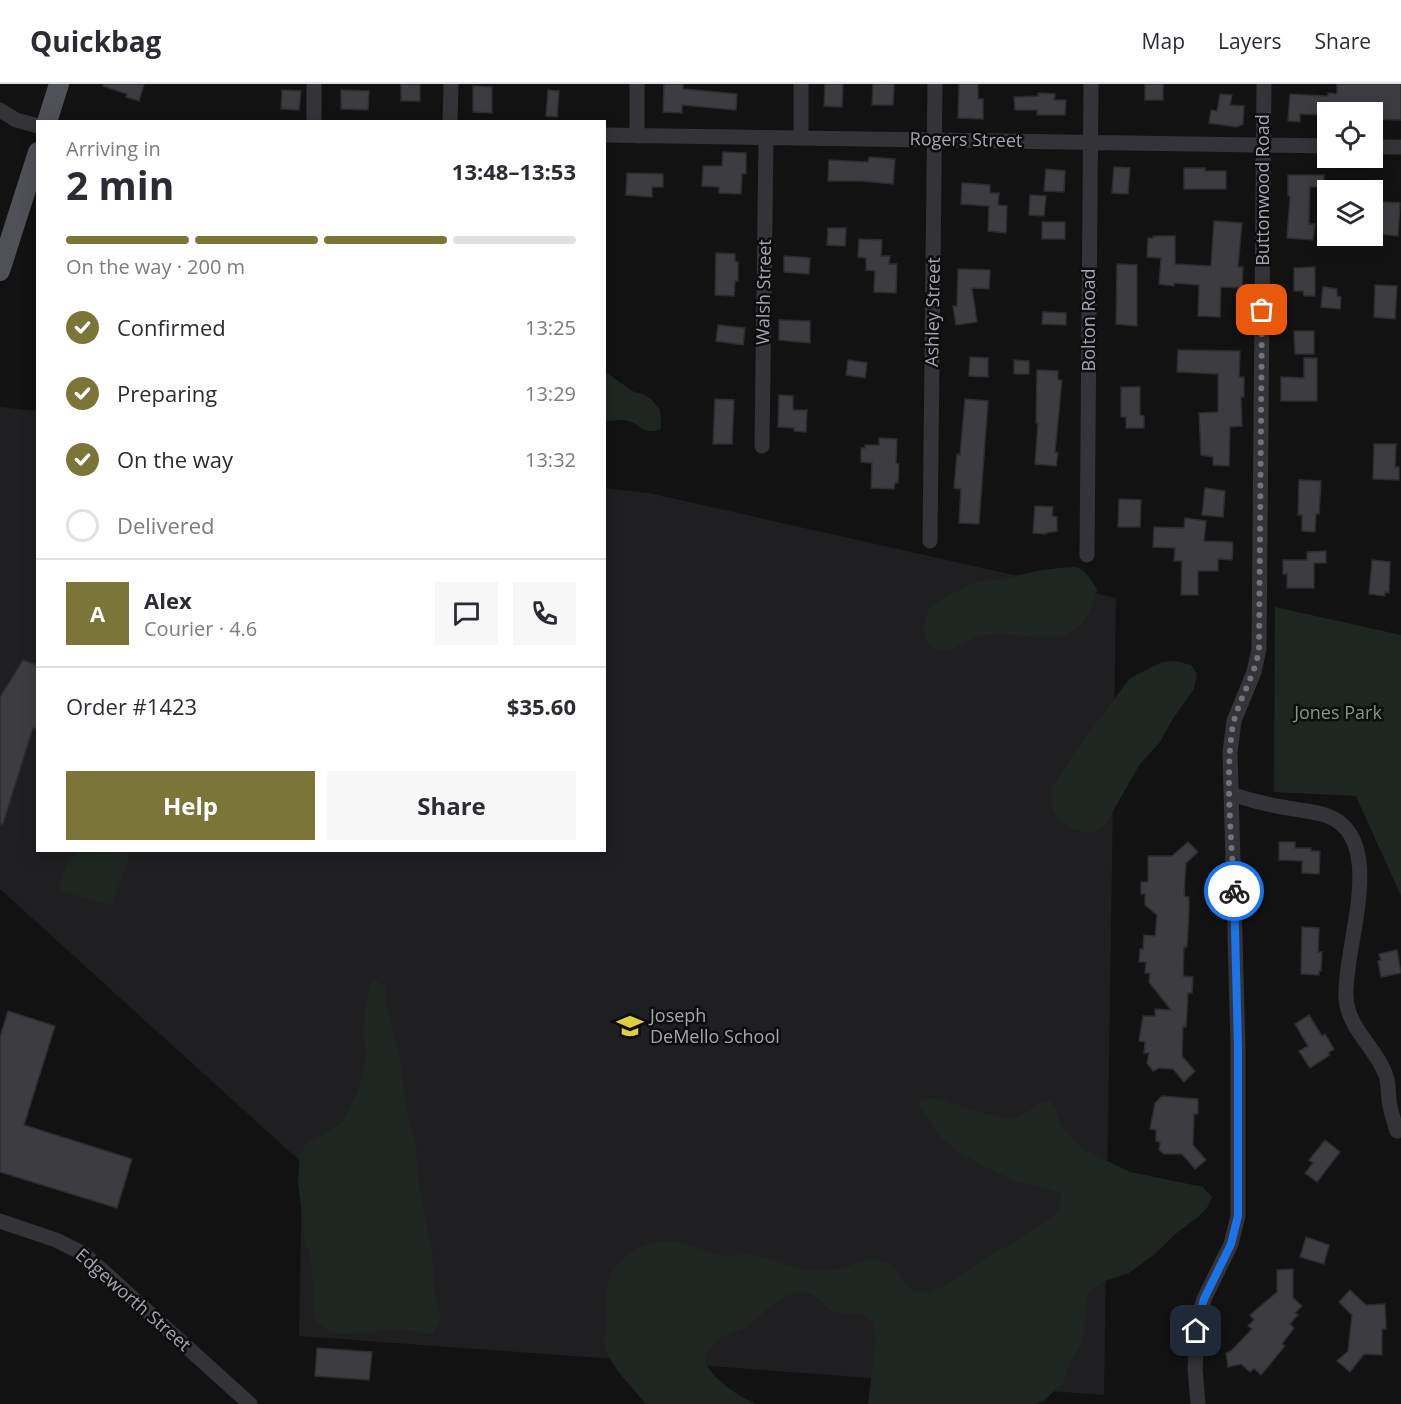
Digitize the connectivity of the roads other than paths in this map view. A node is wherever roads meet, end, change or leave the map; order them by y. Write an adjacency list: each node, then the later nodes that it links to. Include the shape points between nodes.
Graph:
1 (59, 84): 10 (main road)
2 (314, 84): 11 (street)
3 (451, 84): 12 (street)
4 (637, 84): 15 (street)
5 (801, 84): 17 (street)
6 (935, 84): 18 (street, Ashley Street)
7 (1091, 84): 19 (street, Bolton Road)
8 (1264, 84): 20 (street, Buttonwood Road)
9 (0, 110): 13 (street)
10 (48, 120)
11 (314, 120)
12 (450, 120)
13 (36, 125)
14 (606, 135): 15 (street, Rogers Street)
15 (637, 136): 16 (street, Rogers Street)
16 (766, 138): 17 (street, Rogers Street); 26 (street, Walsh Street)
17 (801, 138): 18 (street, Rogers Street)
18 (935, 140): 19 (street, Rogers Street); 27 (street, Ashley Street)
19 (1091, 142): 20 (street, Rogers Street); 28 (street, Bolton Road)
20 (1264, 145): 21 (street, Rogers Street); 29 (street, Buttonwood Road, via 1260,619 1257,662 1232,731)
21 (1317, 146)
22 (1383, 147): 23 (street)
23 (1401, 147)
24 (36, 158): 25 (main road)
25 (0, 271)
26 (762, 446)
27 (930, 541)
28 (1087, 555)
29 (1231, 794): 30 (street, via 1321,813 1346,826 1354,840 1360,880 1346,978 1346,1005 1387,1076); 33 (street, Buttonwood Road, via 1238,1216 1231,1244 1198,1320)
30 (1397, 1131)
31 (0, 1221): 32 (street, Edgeworth Street, via 84,1254)
32 (246, 1403)
33 (1198, 1404)

